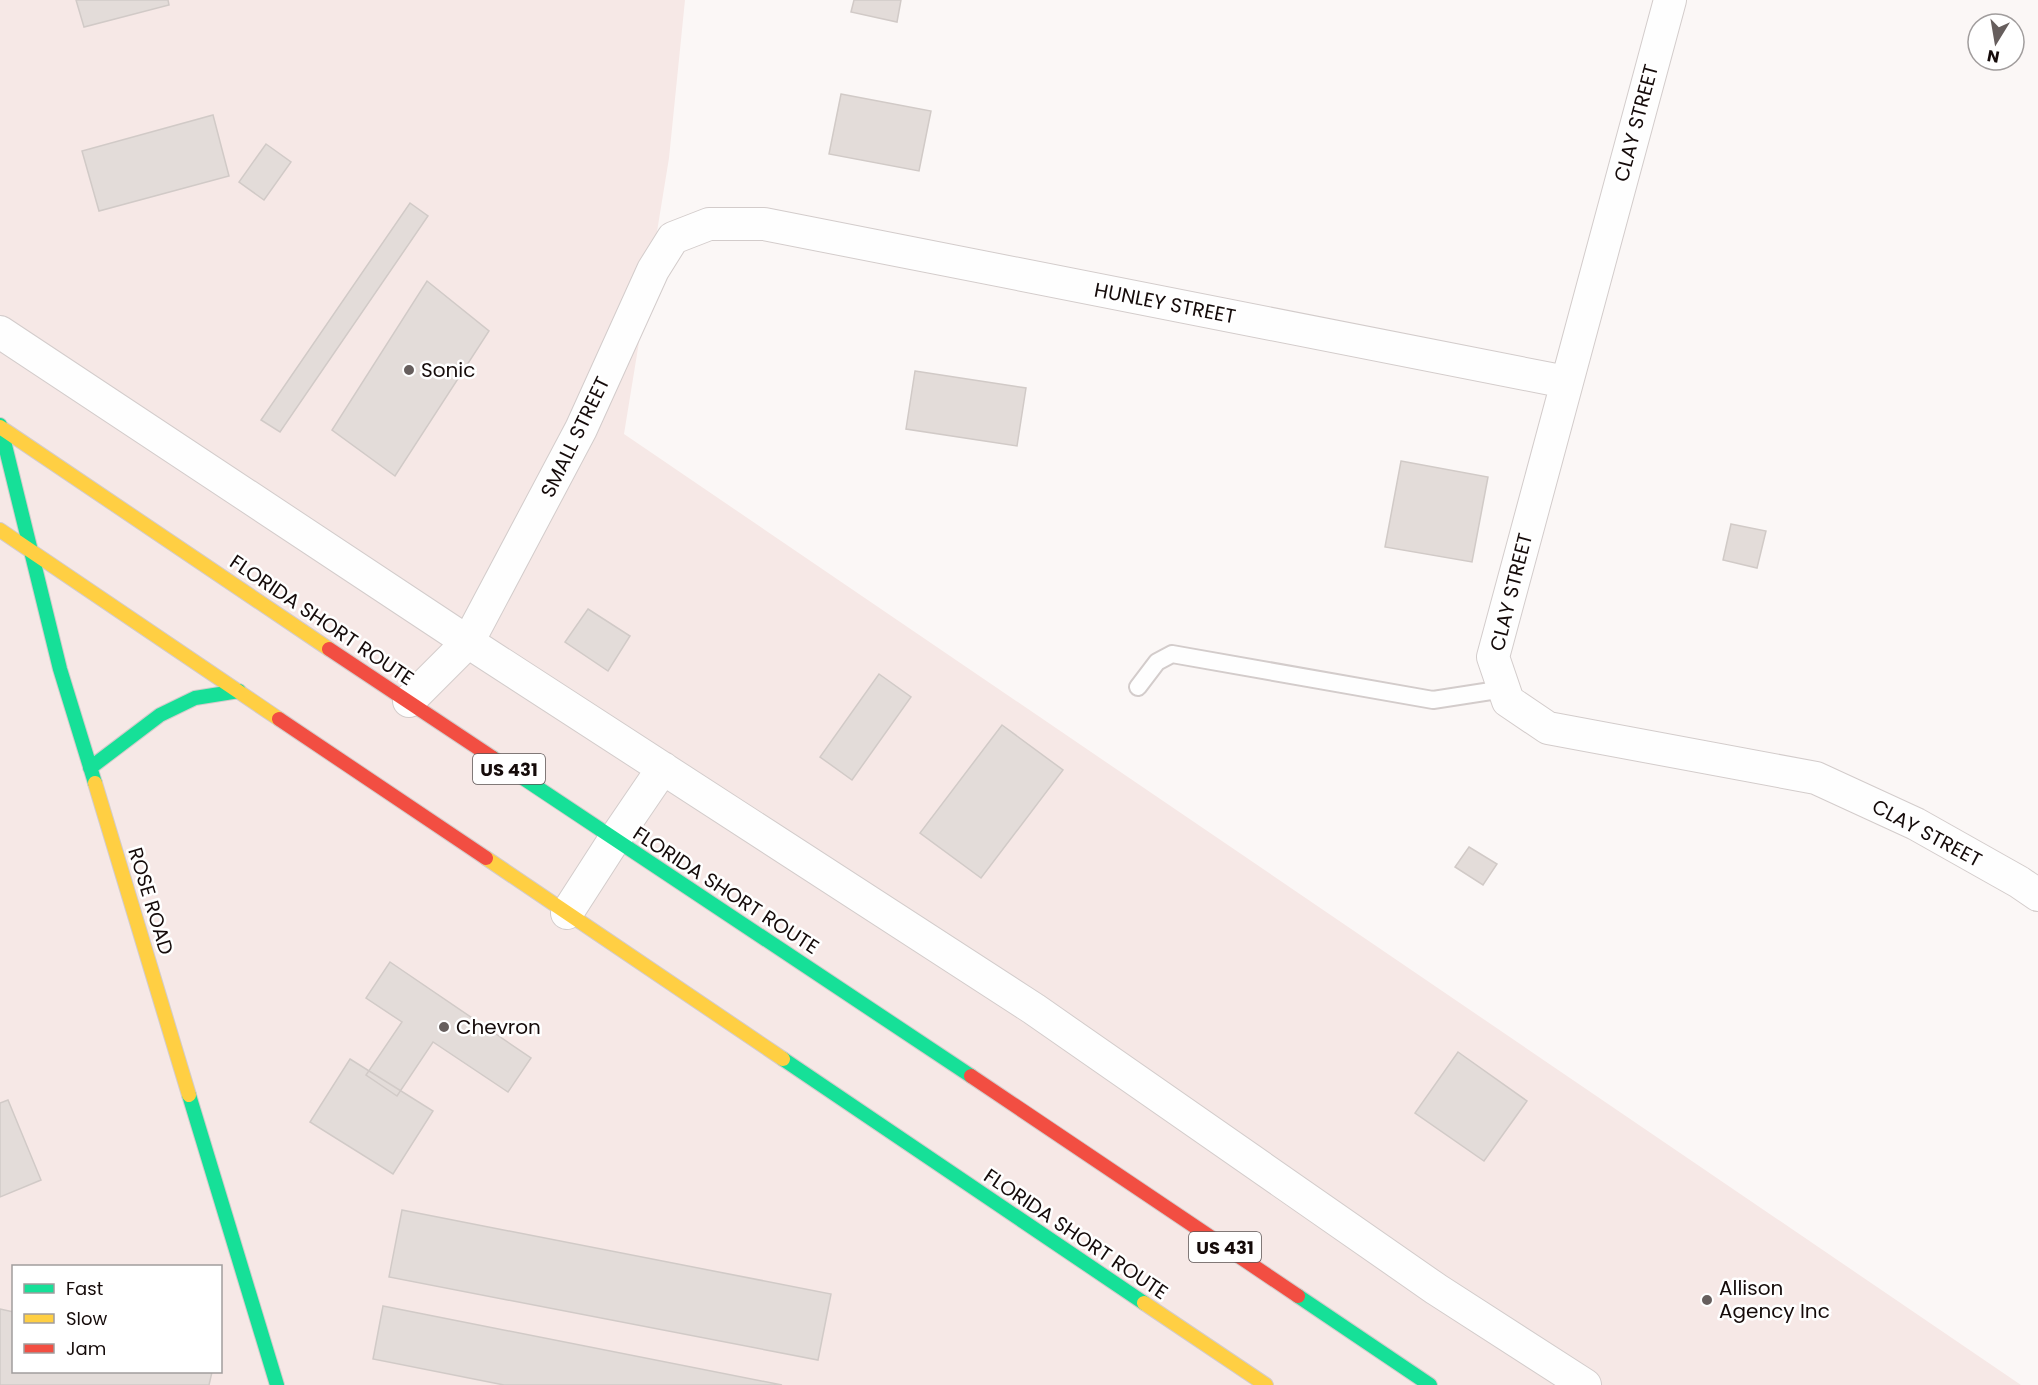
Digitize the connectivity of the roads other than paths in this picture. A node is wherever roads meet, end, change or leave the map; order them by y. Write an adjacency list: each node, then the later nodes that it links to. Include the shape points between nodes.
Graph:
1 (1670, 0): 4 (street, CLAY STREET)
2 (764, 224): 4 (street, HUNLEY STREET); 8 (street, SMALL STREET, via 709,224 673,238 653,270 581,429)
3 (0, 332): 8 (street)
4 (1566, 382): 10 (street, CLAY STREET, via 1492,657)
5 (0, 427): 7 (main road, ROSE ROAD); 12 (main road, FLORIDA SHORT ROUTE / US 431)
6 (0, 530): 7 (main road, FLORIDA SHORT ROUTE)
7 (29, 549): 11 (main road, FLORIDA SHORT ROUTE); 13 (main road, ROSE ROAD)
8 (468, 642): 12 (street, SMALL STREET); 14 (street)
9 (1138, 687): 10 (lane, via 1157,662 1172,654 1433,700)
10 (1504, 688): 16 (street, CLAY STREET, via 1508,700 1548,728 1816,778 1916,824)
11 (239, 691): 13 (main road, via 195,698 160,716); 17 (main road, FLORIDA SHORT ROUTE)
12 (409, 702): 15 (main road, FLORIDA SHORT ROUTE / US 431)
13 (90, 768): 18 (main road, ROSE ROAD)
14 (663, 768): 15 (street); 21 (street, via 1034,1009 1436,1289)
15 (614, 840): 17 (street); 20 (main road, FLORIDA SHORT ROUTE / US 431)
16 (2038, 895)
17 (567, 913): 19 (main road, FLORIDA SHORT ROUTE)
18 (277, 1385)
19 (1266, 1385)
20 (1430, 1385)
21 (1585, 1385)

